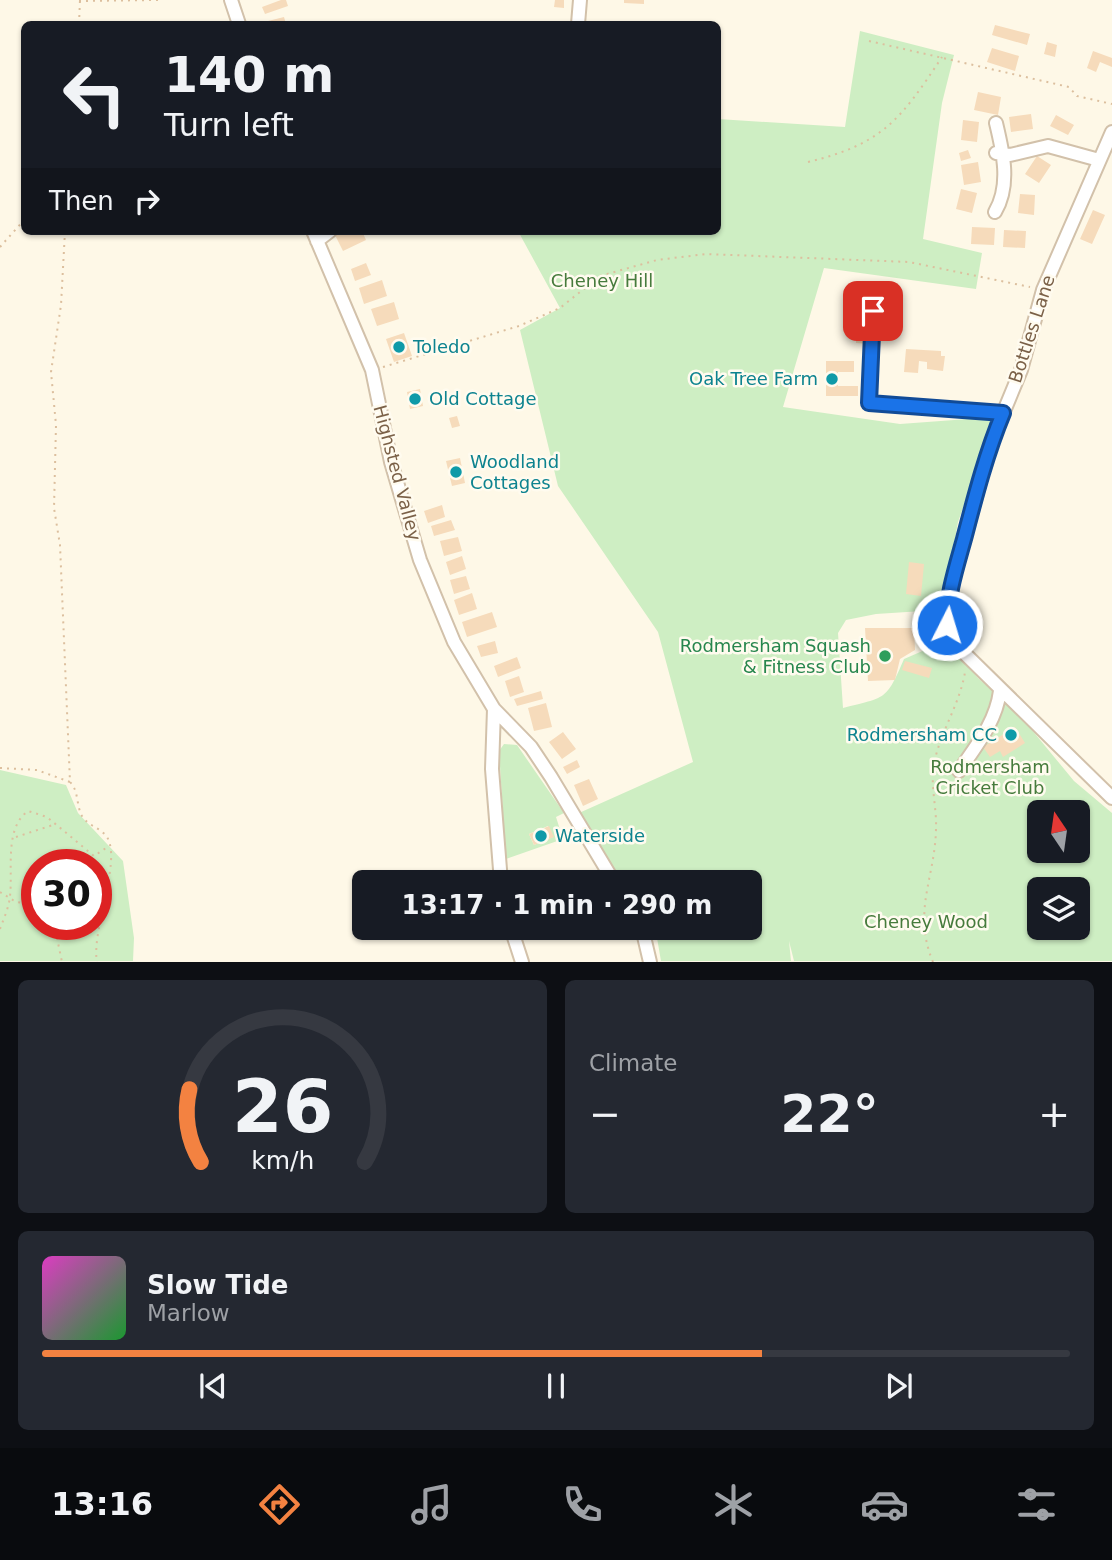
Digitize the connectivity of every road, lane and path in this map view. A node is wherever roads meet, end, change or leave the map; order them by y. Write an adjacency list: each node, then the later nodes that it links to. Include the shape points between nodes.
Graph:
1 (159, 0): 4 (path)
2 (231, 0): 6 (street)
3 (579, 0): 7 (street)
4 (80, 1): 5 (path)
5 (79, 21)
6 (238, 21)
7 (578, 21)
8 (869, 41): 9 (path)
9 (943, 56): 10 (path, via 1069,87 1077,96); 15 (path, via 908,107 870,142)
10 (1112, 104)
11 (996, 123): 13 (street)
12 (1112, 132): 14 (street, Bottles Lane)
13 (1000, 154): 14 (street, via 1048,146); 16 (street, via 1004,191)
14 (1099, 160): 21 (street, Bottles Lane)
15 (808, 162)
16 (995, 212)
17 (21, 223): 20 (path)
18 (65, 235): 30 (path, via 51,372)
19 (315, 236): 23 (street, Highsted Valley)
20 (0, 247)
21 (1043, 290): 23 (path, via 909,262 706,254 657,260 600,276 560,308 519,326); 24 (street, Bottles Lane, via 1021,370)
22 (873, 311): 24 (street, via 869,403)
23 (372, 370): 27 (street, Highsted Valley, via 391,462 420,560 454,642)
24 (1003, 413): 25 (street, Bottles Lane, via 947,602 947,625)
25 (967, 657): 26 (street, Bottles Lane); 48 (path, via 962,689 933,766 935,858 922,922)
26 (1000, 691): 29 (street, via 992,721); 31 (street, Bottles Lane)
27 (494, 709): 35 (street, via 492,769); 36 (street, via 531,747)
28 (0, 768): 30 (path, via 37,769)
29 (959, 771)
30 (70, 782): 34 (path, via 82,816)
31 (1112, 798)
32 (56, 824): 33 (path); 33 (path, via 28,811 20,817); 34 (path, via 94,856)
33 (15, 837): 38 (path)
34 (110, 845): 45 (path)
35 (500, 870)
36 (607, 870)
37 (0, 892): 38 (path)
38 (10, 898): 39 (path); 40 (path)
39 (21, 901)
40 (0, 929)
41 (57, 940): 44 (path)
42 (515, 940): 46 (street)
43 (645, 940): 47 (street)
44 (62, 961)
45 (96, 961)
46 (522, 961)
47 (650, 961)
48 (933, 961)

